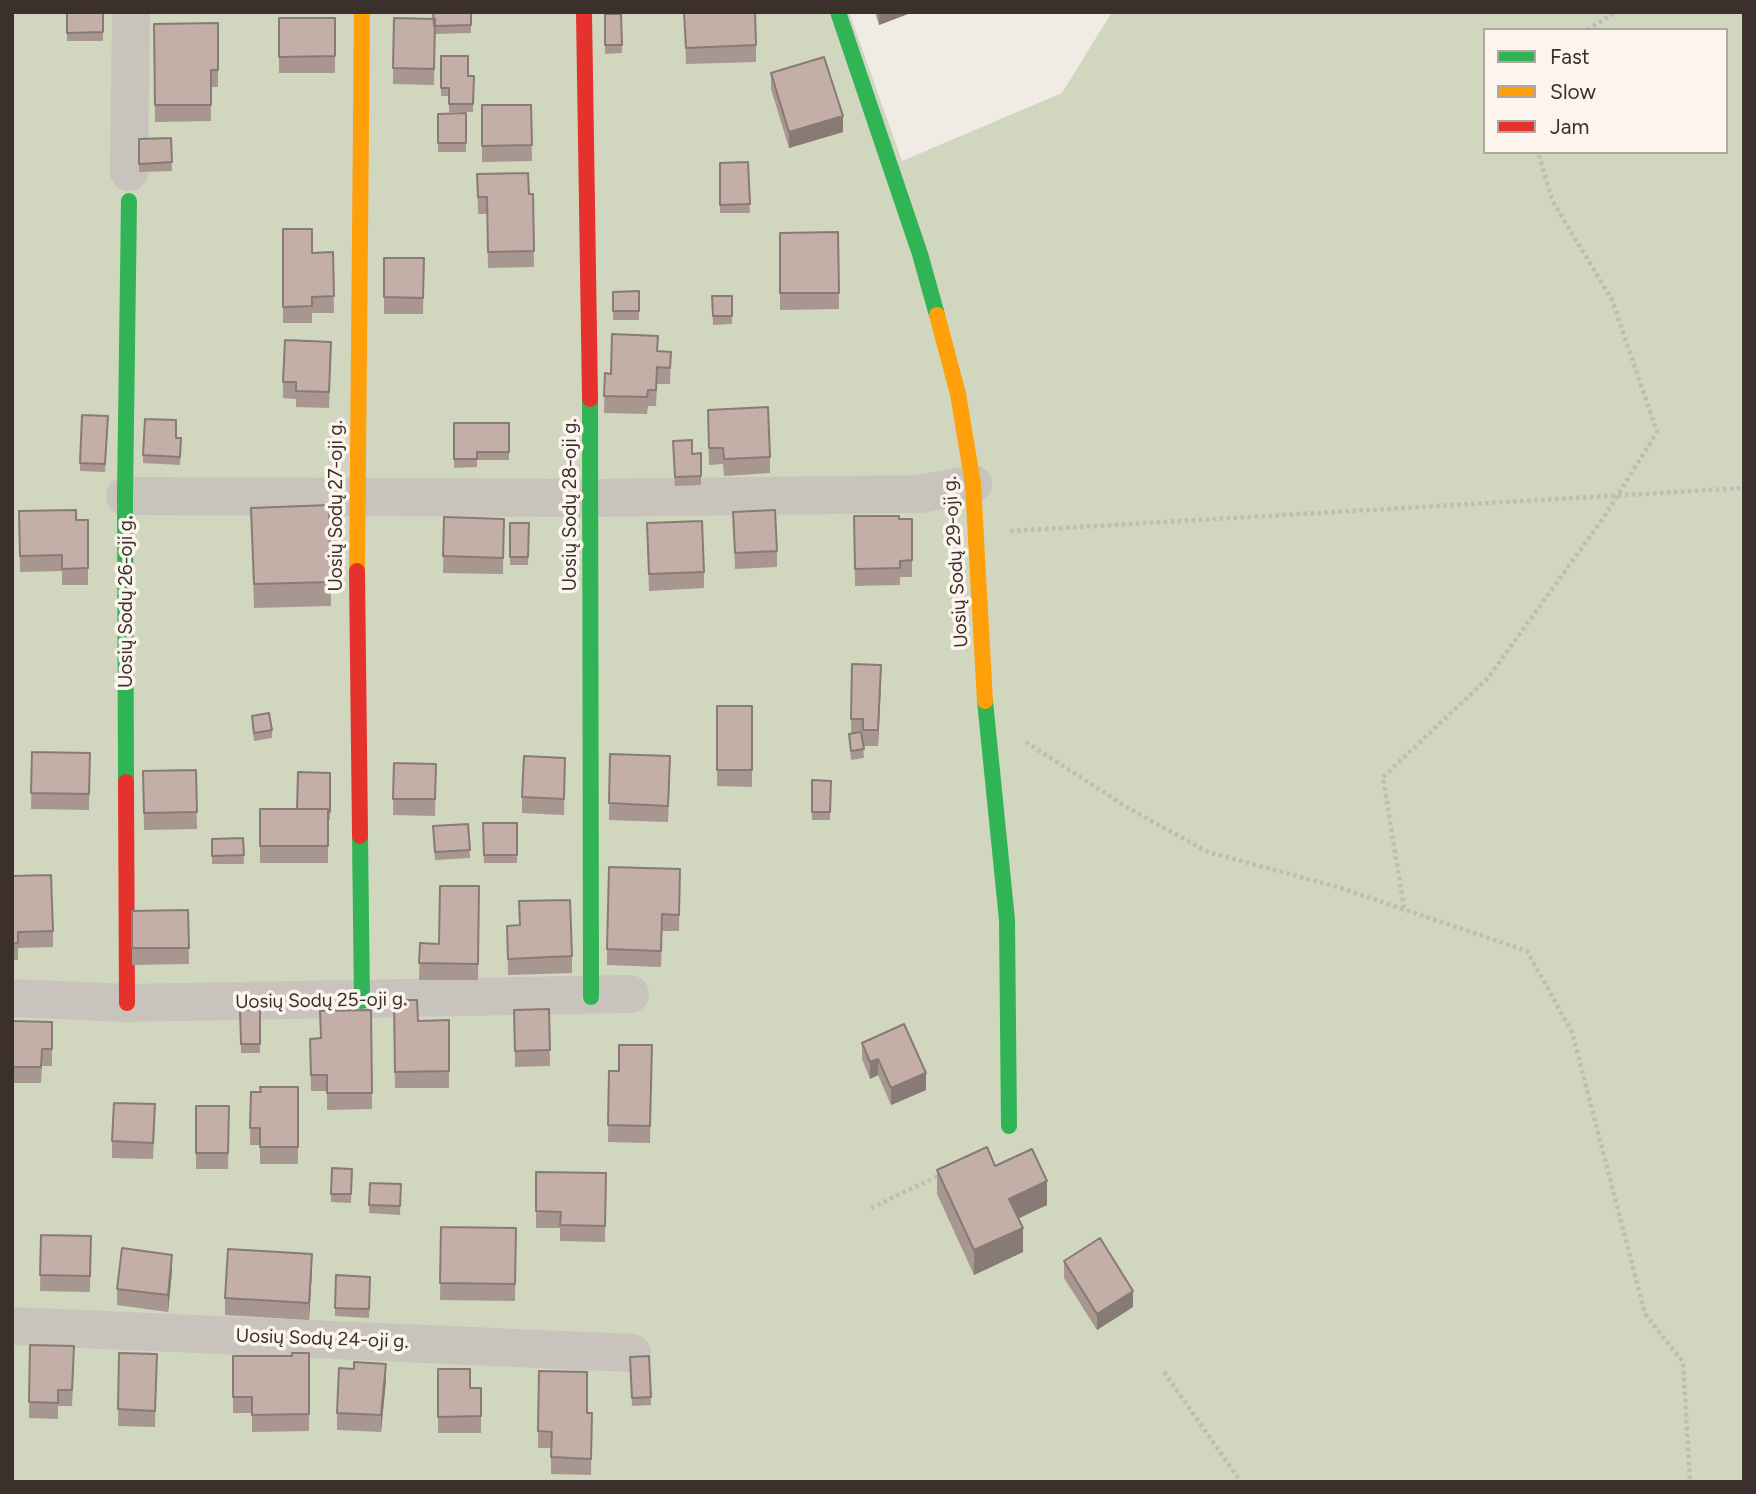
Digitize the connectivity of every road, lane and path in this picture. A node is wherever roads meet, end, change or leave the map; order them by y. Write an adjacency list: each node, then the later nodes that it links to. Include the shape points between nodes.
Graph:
1 (131, 12): 8 (street, Uosių Sodų 26-oji g.)
2 (362, 12): 13 (street, Uosių Sodų 27-oji g.)
3 (584, 12): 14 (street, Uosių Sodų 28-oji g.)
4 (838, 12): 9 (street, Uosių Sodų 29-oji g., via 920,254 958,394)
5 (1615, 12): 6 (path)
6 (1590, 28)
7 (1539, 154): 11 (path, via 1552,200 1612,300 1657,432)
8 (129, 186): 12 (street, Uosių Sodų 26-oji g.)
9 (973, 484): 14 (street, via 920,494); 15 (street, Uosių Sodų 29-oji g.)
10 (1744, 488): 11 (path)
11 (1618, 495): 15 (path); 17 (path, via 1488,678 1383,777)
12 (125, 496): 13 (street); 22 (street, Uosių Sodų 26-oji g.)
13 (356, 497): 14 (street); 21 (street, Uosių Sodų 27-oji g.)
14 (592, 498): 19 (street, Uosių Sodų 28-oji g.)
15 (978, 533): 16 (street, Uosių Sodų 29-oji g.)
16 (986, 716): 17 (path, via 1128,808 1208,852); 23 (street, Uosių Sodų 29-oji g., via 1007,920)
17 (1404, 909): 30 (path, via 1527,951 1572,1032 1645,1314 1683,1362)
18 (629, 994): 19 (street, Uosių Sodų 25-oji g.)
19 (591, 997): 21 (street, Uosių Sodų 25-oji g.)
20 (12, 998): 22 (street, Uosių Sodų 25-oji g.)
21 (362, 1000): 22 (street, Uosių Sodų 25-oji g.)
22 (127, 1003)
23 (1009, 1126)
24 (951, 1169): 25 (path)
25 (871, 1208)
26 (12, 1326): 27 (street, Uosių Sodų 24-oji g.)
27 (632, 1353)
28 (1164, 1372): 29 (path)
29 (1241, 1482)
30 (1690, 1482)

